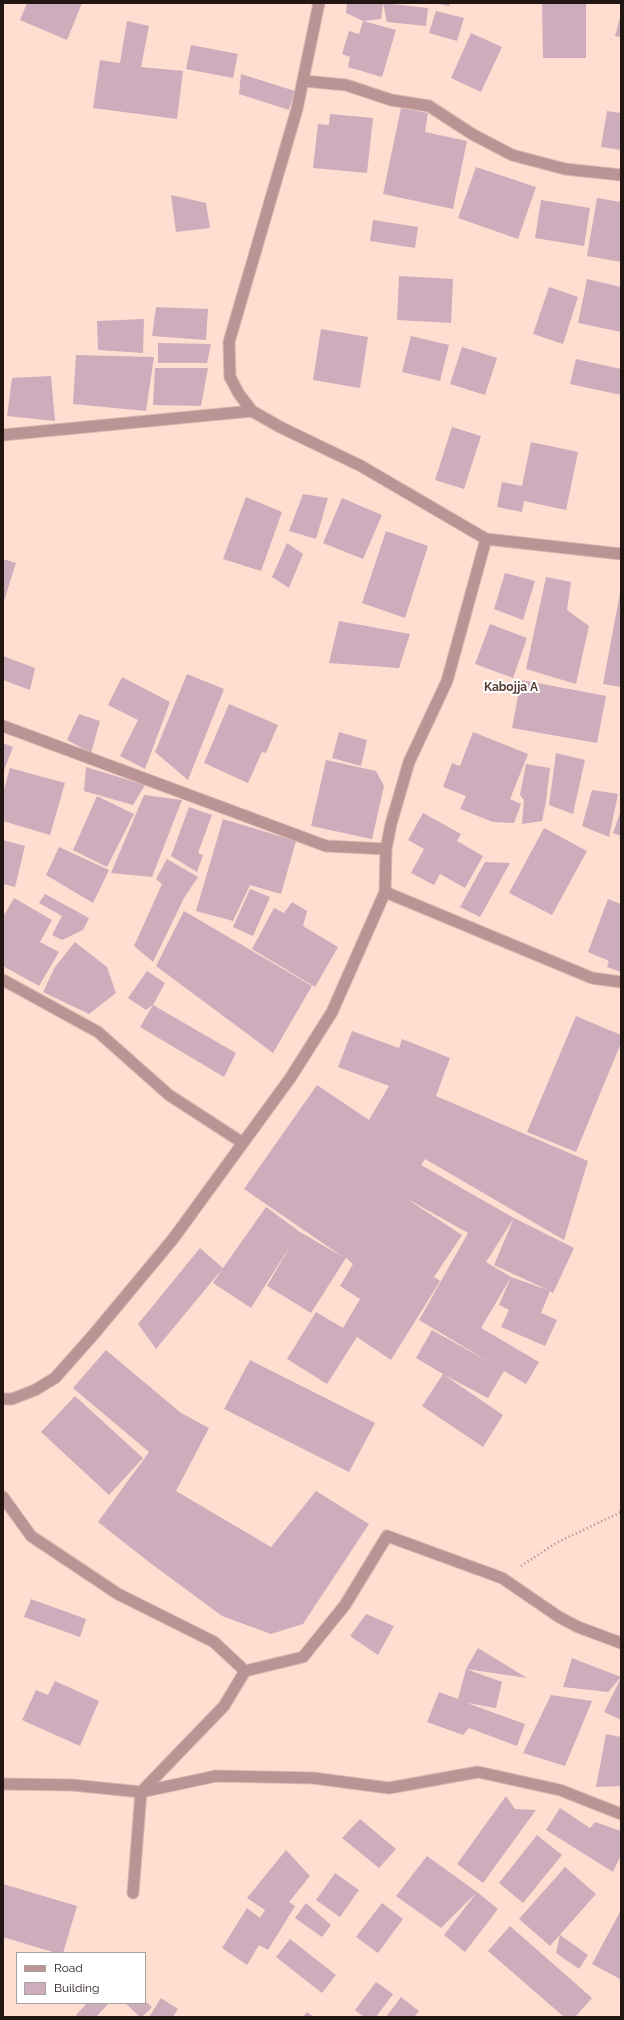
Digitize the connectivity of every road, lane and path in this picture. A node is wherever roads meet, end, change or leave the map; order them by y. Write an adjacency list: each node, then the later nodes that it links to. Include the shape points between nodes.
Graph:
1 (319, 3): 2 (street)
2 (304, 81): 3 (street, via 346,85 391,100 429,106 472,134 512,155 565,168); 4 (street, via 229,342 230,377 238,394)
3 (621, 175)
4 (252, 411): 5 (street); 6 (street, via 361,466)
5 (3, 435)
6 (486, 539): 7 (street); 9 (street, via 447,681 409,762)
7 (621, 554)
8 (3, 726): 9 (street, via 326,846)
9 (386, 849): 10 (street)
10 (385, 892): 12 (street, via 592,978); 13 (street, via 332,1012 291,1077)
11 (3, 980): 13 (street, via 98,1032 169,1095)
12 (621, 982)
13 (243, 1143): 14 (street, via 173,1239 55,1378 35,1390 12,1399)
14 (3, 1399)
15 (3, 1497): 19 (street, via 31,1536 118,1594 214,1642)
16 (621, 1512): 17 (path, via 556,1543)
17 (502, 1578): 18 (street, via 559,1617); 19 (street, via 387,1536 345,1605 303,1657)
18 (621, 1643)
19 (245, 1671): 21 (street, via 224,1706)
20 (3, 1784): 21 (street, via 72,1785)
21 (141, 1792): 22 (street, via 216,1776 312,1778 389,1788 478,1772 560,1790); 23 (street)
22 (621, 1814)
23 (133, 1893)

